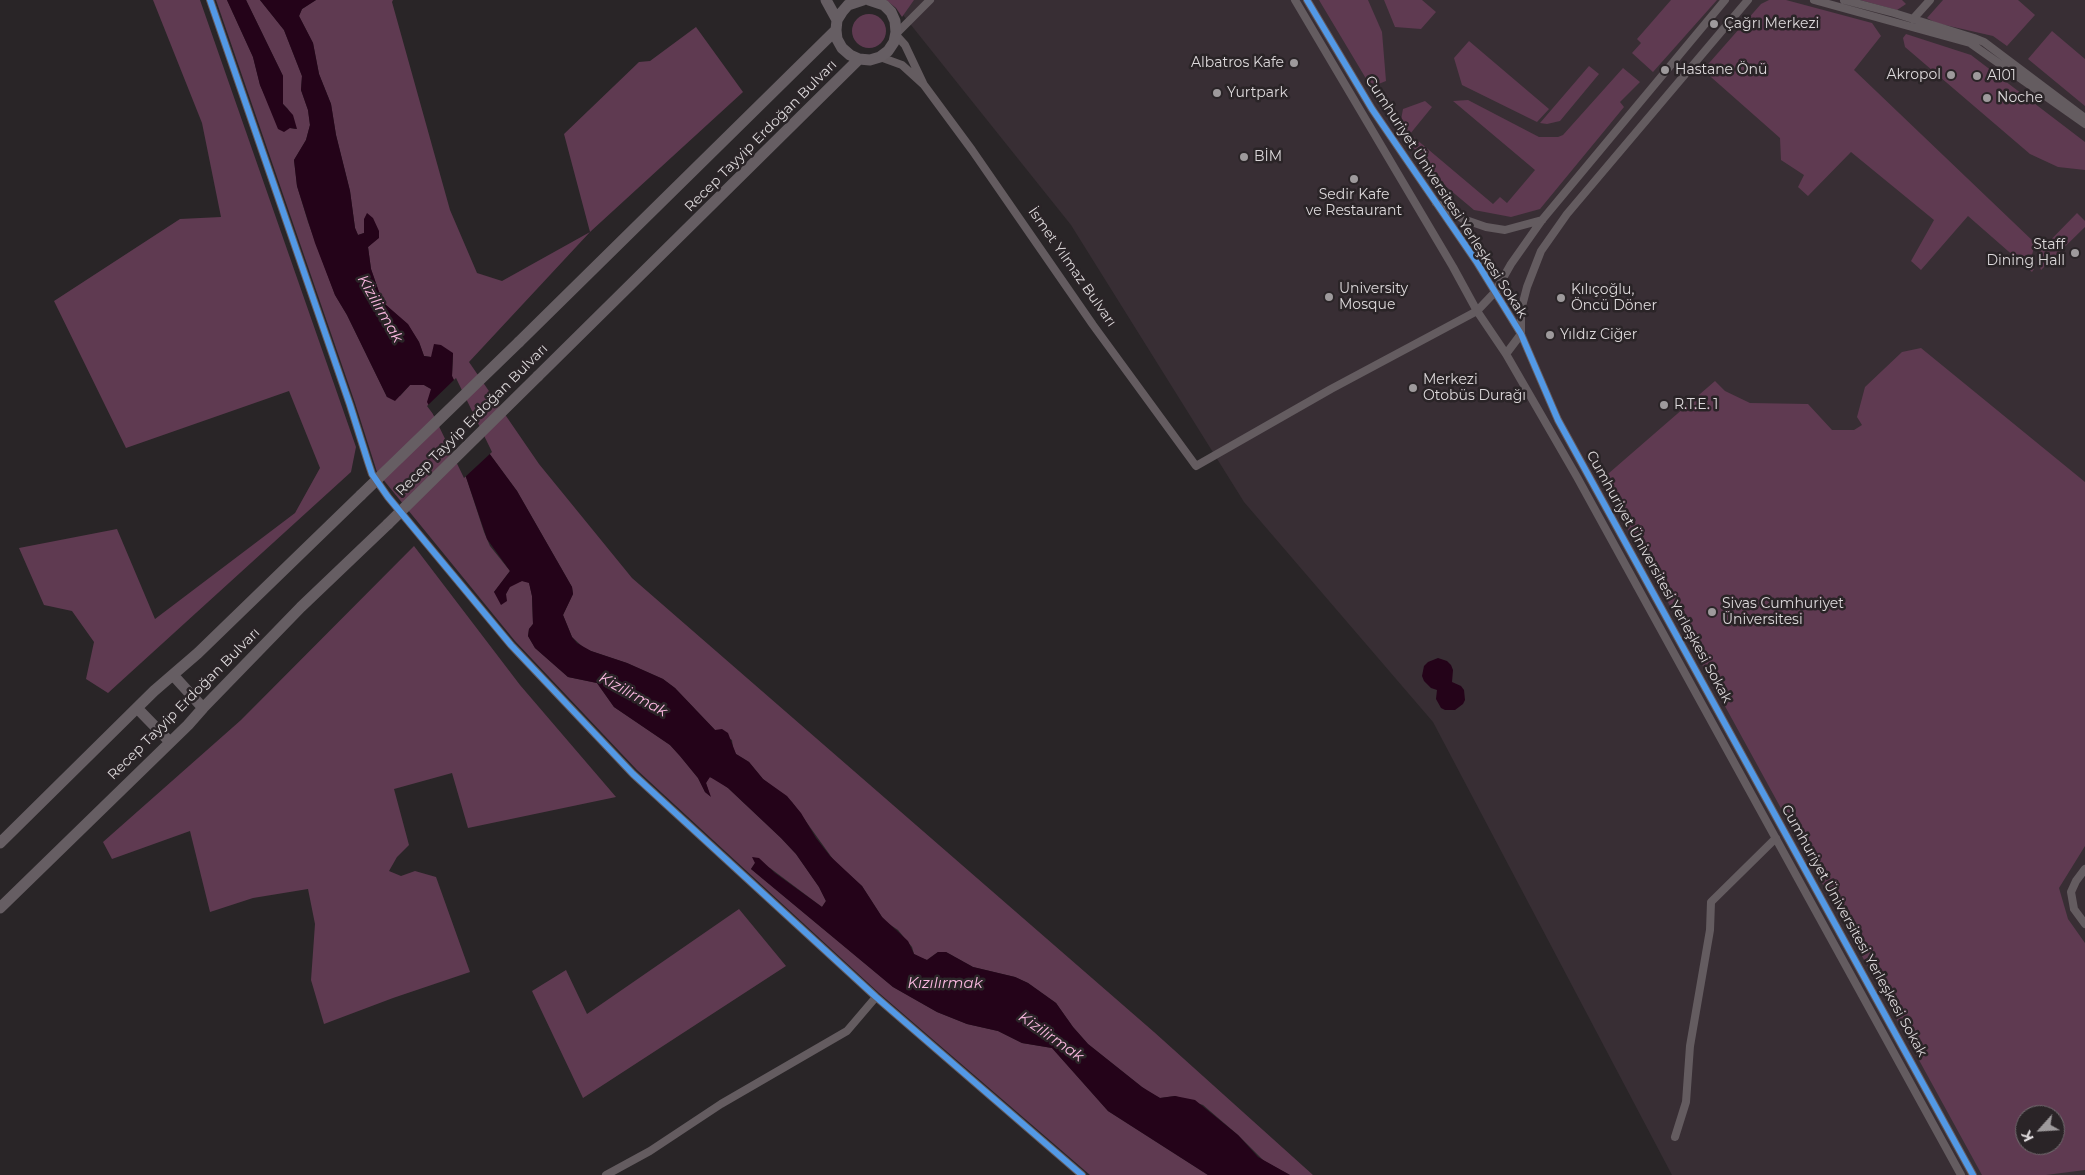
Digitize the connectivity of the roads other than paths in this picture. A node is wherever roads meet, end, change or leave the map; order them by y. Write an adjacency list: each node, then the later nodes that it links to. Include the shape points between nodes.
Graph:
1 (210, 0): 37 (street, via 372,474 511,645 633,774)
2 (826, 0): 14 (street)
3 (863, 0): 14 (street, via 848,5)
4 (870, 0): 15 (street, İsmet Yılmaz Bulvarı, via 884,5 890,12)
5 (930, 0): 15 (street)
6 (1295, 0): 24 (street, Cumhuriyet Üniversitesi Yerleşkesi Sokak)
7 (1307, 0): 21 (street, Cumhuriyet Üniversitesi Yerleşkesi Sokak, via 1372,109)
8 (1725, 0): 22 (street, Cumhuriyet Üniversitesi Yerleşkesi Sokak)
9 (1748, 0): 25 (street, Cumhuriyet Üniversitesi Yerleşkesi Sokak, via 1567,214 1541,251 1521,310)
10 (1814, 0): 20 (street, via 1970,43)
11 (1844, 0): 13 (street)
12 (1930, 0): 13 (street)
13 (1913, 19): 19 (street, via 1984,42)
14 (837, 25): 17 (street, via 837,39 842,48); 28 (street, Recep Tayyip Erdoğan Bulvarı, bridge, via 520,342)
15 (896, 34): 16 (street, via 888,51); 18 (street, İsmet Yılmaz Bulvarı, via 905,45)
16 (880, 57): 17 (street, İsmet Yılmaz Bulvarı); 18 (street, İsmet Yılmaz Bulvarı, via 902,64)
17 (860, 59): 30 (street, Recep Tayyip Erdoğan Bulvarı, bridge, via 300,607)
18 (924, 85): 27 (street, İsmet Yılmaz Bulvarı)
19 (2085, 118)
20 (2085, 124)
21 (1434, 202): 22 (street, Cumhuriyet Üniversitesi Yerleşkesi Sokak, via 1463,219 1486,227 1505,230); 23 (street, Cumhuriyet Üniversitesi Yerleşkesi Sokak)
22 (1542, 220): 23 (street, Cumhuriyet Üniversitesi Yerleşkesi Sokak)
23 (1495, 292): 24 (street, Cumhuriyet Üniversitesi Yerleşkesi Sokak); 25 (street, Cumhuriyet Üniversitesi Yerleşkesi Sokak)
24 (1477, 311): 26 (street, Cumhuriyet Üniversitesi Yerleşkesi Sokak); 27 (street, Cumhuriyet Üniversitesi Yerleşkesi Sokak)
25 (1521, 334): 26 (street, Cumhuriyet Üniversitesi Yerleşkesi Sokak); 42 (street, Cumhuriyet Üniversitesi Yerleşkesi Sokak, via 1558,420)
26 (1506, 354): 32 (street, Cumhuriyet Üniversitesi Yerleşkesi Sokak)
27 (1196, 466)
28 (173, 675): 29 (street, Recep Tayyip Erdoğan Bulvarı); 30 (street)
29 (137, 708): 31 (street); 33 (street, Recep Tayyip Erdoğan Bulvarı)
30 (203, 708): 31 (street, Recep Tayyip Erdoğan Bulvarı)
31 (170, 742): 35 (street, Recep Tayyip Erdoğan Bulvarı)
32 (1776, 838): 38 (street, via 1711,902 1710,930 1690,1046 1686,1102); 41 (street, Cumhuriyet Üniversitesi Yerleşkesi Sokak)
33 (0, 843)
34 (2085, 869): 36 (street, via 2071,892 2074,910)
35 (0, 908)
36 (2085, 924)
37 (876, 997): 39 (street, via 847,1031); 40 (street)
38 (1675, 1137)
39 (606, 1175)
40 (1082, 1175)
41 (1961, 1175)
42 (1973, 1175)

